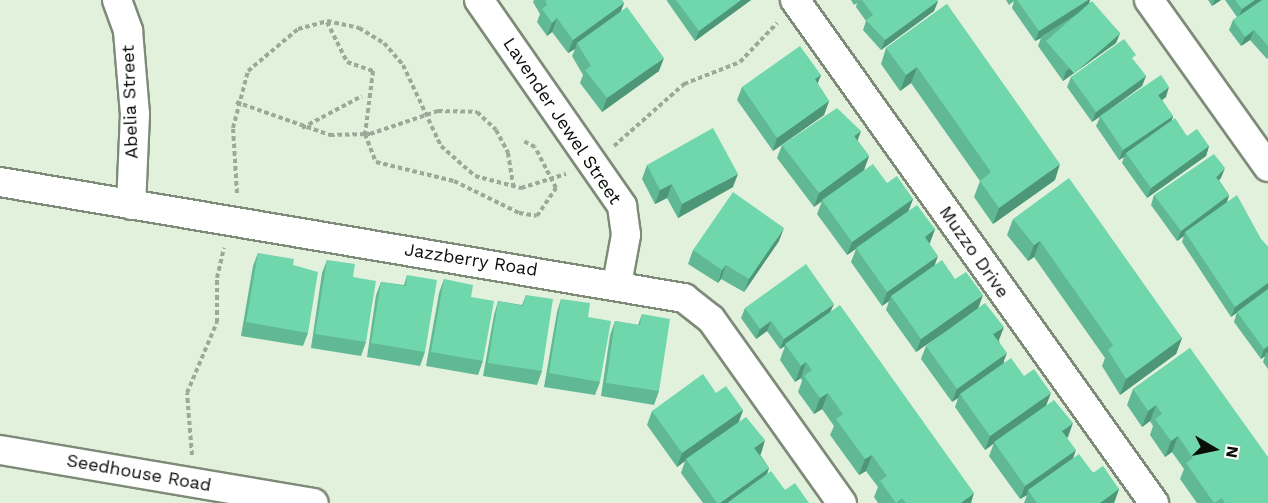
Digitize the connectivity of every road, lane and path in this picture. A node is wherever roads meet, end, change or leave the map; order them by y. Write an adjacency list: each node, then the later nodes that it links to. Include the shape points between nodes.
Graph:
1 (117, 0): 18 (street, Abelia Street, via 128,31 135,114)
2 (479, 0): 12 (street, Lavender Jewel Street)
3 (1149, 0): 13 (street)
4 (798, 3): 12 (path, via 767,30 740,62 684,84); 25 (street, Muzzo Drive)
5 (327, 21): 7 (path, via 298,29 270,47 248,70); 8 (path, via 359,28 384,43 403,65); 10 (path, via 347,62 373,71)
6 (362, 96): 9 (path)
7 (237, 102): 9 (path); 17 (path)
8 (423, 118): 10 (path); 16 (path, via 454,160 476,176); 16 (path, via 456,109 477,112 496,129 508,153)
9 (301, 128): 10 (path)
10 (365, 134): 14 (path, via 376,162 454,181 519,213 537,216 549,205)
11 (522, 140): 14 (path, via 535,147)
12 (600, 157): 14 (path); 20 (street, Lavender Jewel Street, via 626,222)
13 (1268, 167)
14 (554, 179): 16 (path)
15 (0, 182): 18 (street, Jazzberry Road)
16 (513, 186)
17 (237, 197)
18 (131, 205): 20 (street, Jazzberry Road)
19 (227, 237): 22 (path, via 217,278 217,322 187,393 192,445)
20 (618, 284): 24 (street, Jazzberry Road, via 684,298 711,319)
21 (0, 450): 22 (street, Seedhouse Road)
22 (188, 482): 23 (street, Seedhouse Road)
23 (314, 503)
24 (842, 503)
25 (1154, 503)

